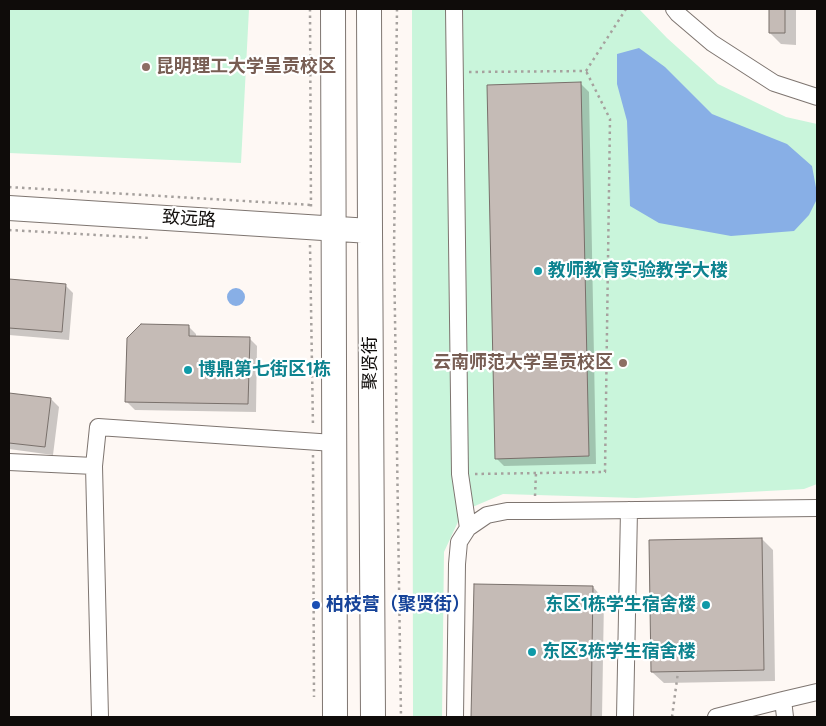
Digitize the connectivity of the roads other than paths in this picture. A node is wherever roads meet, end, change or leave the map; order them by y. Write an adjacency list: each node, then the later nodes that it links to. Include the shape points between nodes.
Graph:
1 (333, 9): 7 (main road)
2 (370, 9): 8 (main road, 聚贤街)
3 (454, 9): 14 (street, via 460,474)
4 (674, 9): 5 (street, via 712,43 774,83)
5 (817, 97)
6 (9, 208): 7 (main road, 致远路)
7 (322, 216): 8 (main road, 致远路); 9 (main road)
8 (370, 231): 19 (main road, 聚贤街)
9 (323, 442): 11 (street, via 98,427); 18 (main road)
10 (9, 462): 11 (street)
11 (94, 466): 17 (street)
12 (817, 508): 13 (street)
13 (629, 510): 14 (street, via 507,511 487,515); 21 (street)
14 (468, 528): 20 (street, via 459,542 457,564)
15 (817, 692): 16 (street)
16 (783, 700): 22 (street); 23 (street)
17 (100, 717)
18 (335, 717)
19 (373, 717)
20 (455, 717)
21 (624, 717)
22 (716, 717)
23 (785, 717)

